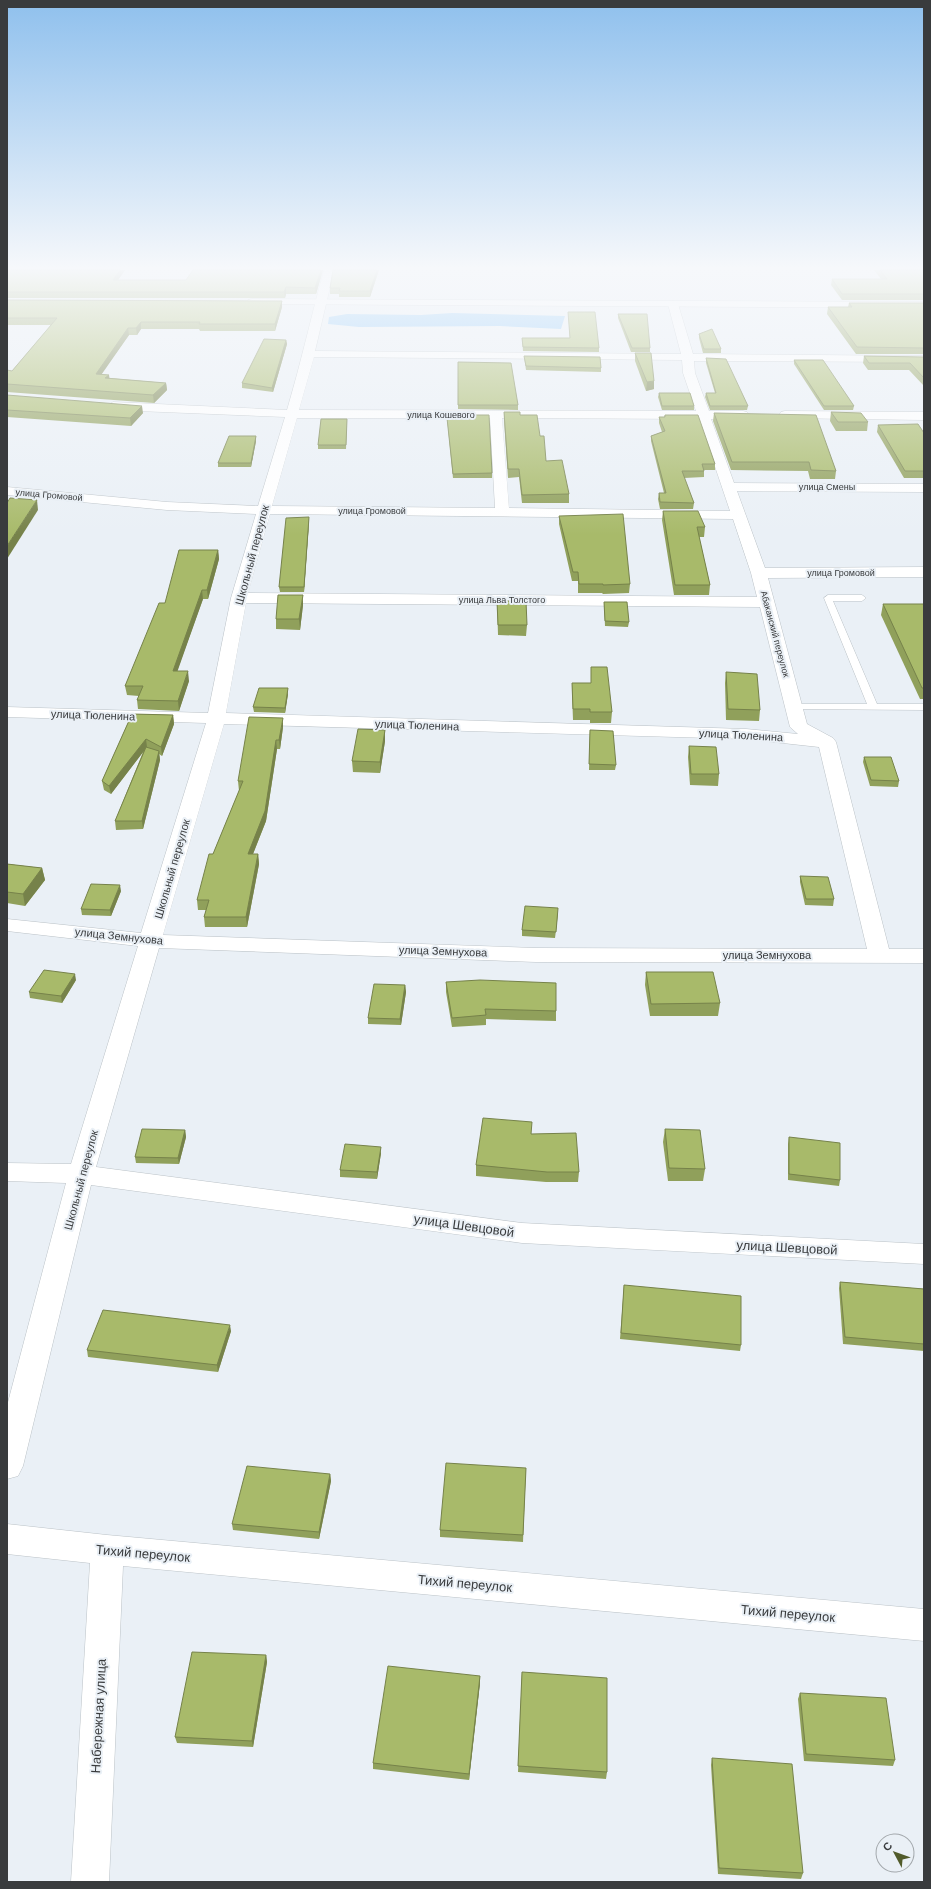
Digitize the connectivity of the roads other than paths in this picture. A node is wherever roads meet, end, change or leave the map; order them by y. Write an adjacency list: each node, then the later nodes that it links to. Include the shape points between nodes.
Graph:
1 (308, 358): 6 (street, Школьный переулок)
2 (688, 358): 7 (street, Абаканский переулок, via 689,373)
3 (824, 358): 4 (street)
4 (924, 359)
5 (102, 405): 6 (street, улица Кошевого)
6 (292, 414): 8 (street, улица Кошевого); 15 (street, Школьный переулок)
7 (703, 414): 8 (street, улица Кошевого); 9 (street, улица Кошевого); 12 (street, Абаканский переулок)
8 (496, 415): 16 (street)
9 (758, 415)
10 (774, 415): 11 (street)
11 (924, 416)
12 (729, 487): 13 (street, улица Смены); 17 (street, Абаканский переулок)
13 (924, 488)
14 (7, 491): 15 (street, улица Громовой, via 167,506)
15 (264, 510): 16 (street, улица Громовой); 20 (street, Школьный переулок)
16 (502, 512): 17 (street, улица Громовой)
17 (738, 515): 19 (street, Абаканский переулок)
18 (924, 572): 19 (street, улица Громовой)
19 (759, 573): 22 (street, Абаканский переулок)
20 (239, 598): 22 (street, улица Льва Толстого); 27 (street, Школьный переулок)
21 (862, 598): 24 (lane, via 828,598)
22 (766, 602): 23 (street, Абаканский переулок)
23 (794, 707): 24 (lane); 28 (street, Абаканский переулок, via 799,727)
24 (872, 707): 25 (lane)
25 (924, 708)
26 (7, 712): 27 (street, улица Тюленина)
27 (216, 719): 28 (street, улица Тюленина, via 746,734); 30 (street, Школьный переулок)
28 (826, 742): 31 (street)
29 (7, 925): 30 (street, улица Земнухова)
30 (151, 941): 31 (street, улица Земнухова, via 536,955); 34 (street, Школьный переулок)
31 (879, 954): 32 (street, улица Земнухова)
32 (924, 956)
33 (7, 1172): 34 (street, улица Шевцовой)
34 (81, 1174): 35 (street, улица Шевцовой, via 522,1233); 36 (street, Школьный переулок)
35 (924, 1254)
36 (7, 1466)
37 (7, 1539): 38 (street, Тихий переулок)
38 (107, 1550): 39 (street, Тихий переулок); 40 (street, Набережная улица)
39 (924, 1626)
40 (90, 1882)

